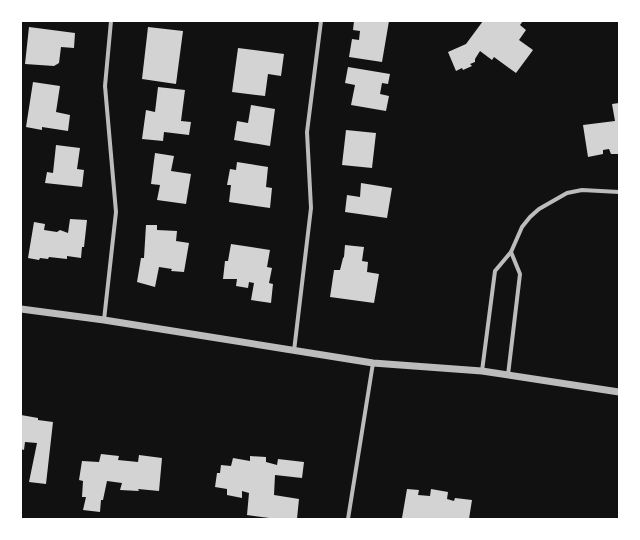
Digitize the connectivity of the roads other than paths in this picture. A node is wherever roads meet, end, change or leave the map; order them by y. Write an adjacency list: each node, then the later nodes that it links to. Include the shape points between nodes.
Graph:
1 (111, 21): 6 (street, via 105,86 116,212)
2 (321, 21): 7 (street, via 306,132 311,208)
3 (619, 192): 4 (street, via 582,190 551,202 530,217)
4 (510, 252): 9 (street, via 495,271); 10 (street, via 520,274)
5 (21, 309): 6 (street)
6 (104, 320): 7 (street)
7 (294, 351): 8 (street)
8 (373, 363): 9 (street); 12 (street)
9 (482, 371): 10 (street)
10 (508, 375): 11 (street)
11 (619, 392)
12 (348, 519)

